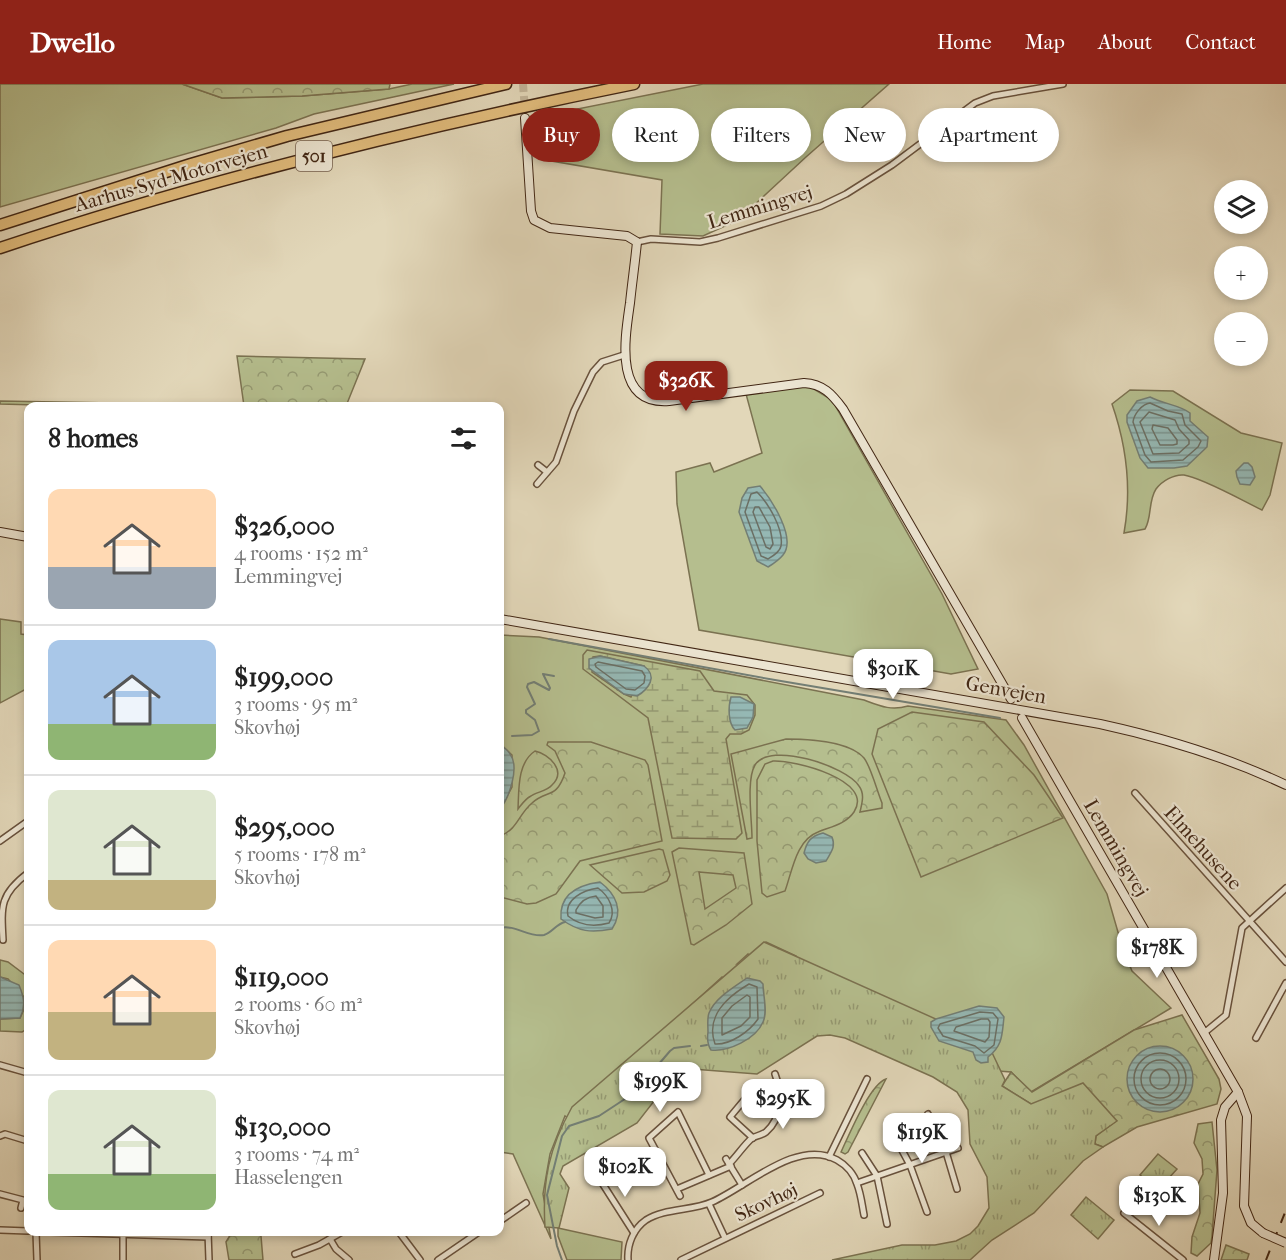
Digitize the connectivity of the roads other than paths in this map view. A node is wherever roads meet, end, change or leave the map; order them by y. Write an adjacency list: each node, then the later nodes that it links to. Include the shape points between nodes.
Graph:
1 (506, 84): 5 (highway, Aarhus Syd Motorvejen / 501, via 287,136)
2 (634, 84): 9 (highway, Aarhus Syd Motorvejen / 501, via 293,161)
3 (1063, 84): 8 (street, Lemmingvej, via 993,96 975,103 892,165 820,206 700,242)
4 (528, 162): 8 (street, via 534,220 550,228 627,236)
5 (59, 206): 6 (highway, via 40,206); 7 (highway, Aarhus Syd Motorvejen / 501)
6 (0, 217)
7 (0, 225)
8 (637, 242): 10 (street)
9 (0, 248)
10 (624, 355): 12 (street, via 602,362 593,372 556,462); 17 (street, via 637,390 658,402 796,383 828,390 843,409)
11 (538, 465): 12 (street)
12 (547, 472): 13 (street)
13 (537, 484)
14 (0, 531): 15 (street)
15 (24, 536)
16 (504, 620): 19 (street, Genvejen, via 1090,722 1190,747)
17 (1011, 699)
18 (1022, 718): 30 (street, Lemmingvej)
19 (1286, 785)
20 (1135, 793): 26 (street, Elmehusene)
21 (24, 824): 22 (street)
22 (0, 841)
23 (24, 876): 25 (street, via 9,889)
24 (1286, 888): 26 (street)
25 (1, 921): 27 (street)
26 (1249, 922): 28 (street, Elmehusene); 30 (street, via 1240,933 1226,1015)
27 (3, 940)
28 (1286, 962)
29 (1286, 983): 31 (street)
30 (1204, 1033): 36 (street, Lemmingvej)
31 (1256, 1038)
32 (0, 1065): 33 (street)
33 (24, 1072)
34 (775, 1074): 41 (street, via 779,1112 764,1133)
35 (867, 1079): 46 (street)
36 (1238, 1092): 78 (street, Lemmingvej, bridge, via 1247,1116 1244,1206 1251,1223); 89 (street, via 1229,1100 1221,1120 1223,1193)
37 (745, 1098): 41 (street, via 730,1117)
38 (928, 1114): 44 (street)
39 (890, 1128): 48 (street)
40 (0, 1136): 42 (street)
41 (753, 1138): 47 (street)
42 (24, 1140)
43 (958, 1148): 44 (street)
44 (946, 1152): 48 (street); 55 (street)
45 (862, 1153): 51 (street)
46 (829, 1157): 52 (street, via 847,1168); 53 (street, Skovhøj, via 800,1155)
47 (729, 1163): 50 (street); 53 (street, Skovhøj)
48 (910, 1165): 51 (street); 62 (street)
49 (597, 1175): 69 (street)
50 (709, 1175): 54 (street); 54 (street, via 678,1112 649,1138)
51 (877, 1176): 52 (street); 66 (street)
52 (857, 1183): 64 (street)
53 (742, 1185): 60 (street, Skovhøj)
54 (677, 1189): 58 (street)
55 (957, 1189)
56 (820, 1193): 76 (street, Skovhøj)
57 (0, 1194): 61 (street, via 23,1200)
58 (680, 1196)
59 (526, 1203): 65 (street)
60 (709, 1204): 69 (street, Skovhøj, via 656,1216); 76 (street, Skovhøj)
61 (21, 1208)
62 (927, 1212)
63 (1124, 1213): 88 (street)
64 (864, 1215)
65 (504, 1218)
66 (887, 1224)
67 (0, 1230): 68 (street)
68 (24, 1231)
69 (634, 1233): 86 (street)
70 (36, 1236): 80 (street)
71 (123, 1236): 81 (street)
72 (208, 1236): 82 (street)
73 (335, 1236): 77 (street)
74 (402, 1236): 84 (street)
75 (473, 1236): 85 (street)
76 (725, 1238): 87 (street, Skovhøj)
77 (330, 1239): 79 (street); 83 (street)
78 (1286, 1243)
79 (294, 1254)
80 (37, 1260)
81 (123, 1260)
82 (209, 1260)
83 (349, 1260)
84 (420, 1260)
85 (438, 1260)
86 (628, 1260)
87 (681, 1260)
88 (1183, 1260)
89 (1214, 1260)

